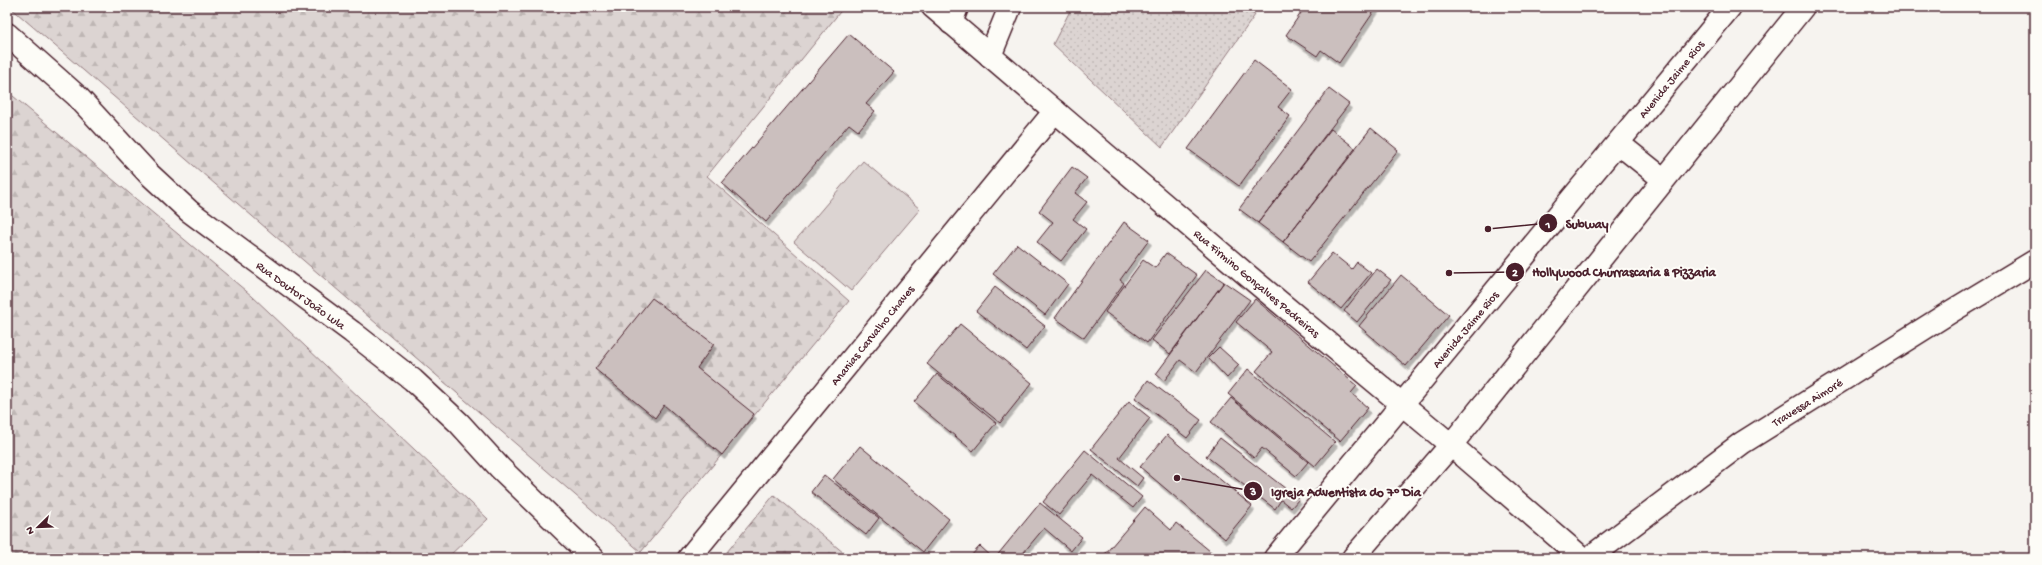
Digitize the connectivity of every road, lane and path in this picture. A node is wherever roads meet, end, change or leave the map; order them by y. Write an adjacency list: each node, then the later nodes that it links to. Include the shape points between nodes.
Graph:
1 (933, 7): 5 (street, Rua Firmino Gonçalves Pedreiras)
2 (1010, 7): 7 (street)
3 (1730, 7): 9 (street, Avenida Jaime Rios)
4 (1803, 7): 10 (street)
5 (954, 15): 7 (street, Rua Firmino Gonçalves Pedreiras)
6 (7, 34): 14 (street, Rua Doutor João Lula, via 77,96 148,173 189,211 413,380)
7 (990, 56): 8 (street, Rua Firmino Gonçalves Pedreiras)
8 (1055, 111): 12 (street, Rua Firmino Gonçalves Pedreiras); 15 (street, Ananias Carvalho Chaves)
9 (1618, 143): 10 (street); 12 (street, Avenida Jaime Rios)
10 (1663, 179): 13 (street)
11 (2035, 261): 19 (street, Travessa Aimoré, via 1742,443)
12 (1403, 404): 13 (street, Rua Firmino Gonçalves Pedreiras); 16 (street, Avenida Jaime Rios)
13 (1451, 444): 17 (street); 18 (street, Rua Firmino Gonçalves Pedreiras)
14 (593, 558)
15 (689, 558)
16 (1275, 558)
17 (1353, 558)
18 (1582, 558)
19 (1589, 558)

